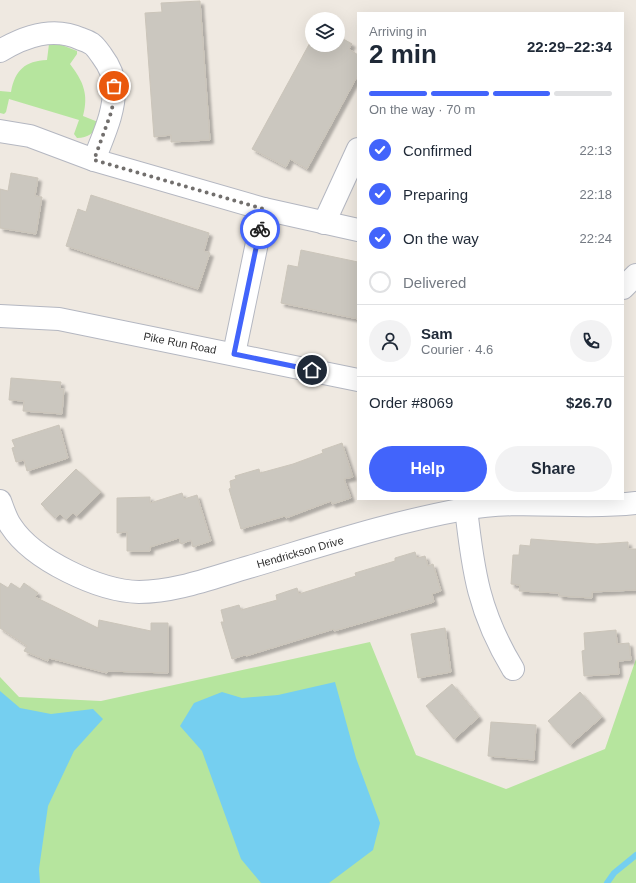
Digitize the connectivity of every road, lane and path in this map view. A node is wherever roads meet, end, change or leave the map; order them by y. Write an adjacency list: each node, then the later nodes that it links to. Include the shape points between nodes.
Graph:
1 (0, 51): 4 (street, via 32,35 58,32 92,44 106,61 112,73 114,86 112,110)
2 (0, 131): 4 (street, via 30,136)
3 (357, 151): 6 (street)
4 (94, 160): 5 (street)
5 (264, 209): 6 (street); 11 (street)
6 (324, 223): 7 (street)
7 (357, 230)
8 (636, 275): 9 (street)
9 (624, 287)
10 (0, 316): 11 (street, Pike Run Road, via 59,319)
11 (234, 354): 12 (street, Pike Run Road)
12 (357, 380)
13 (0, 501): 15 (street, Hendrickson Drive, via 11,526 52,564 102,585 138,592 178,588 405,522)
14 (636, 503): 15 (street, Hendrickson Drive, via 613,506 509,504)
15 (466, 508): 16 (street, via 473,571 485,615)
16 (513, 669)

